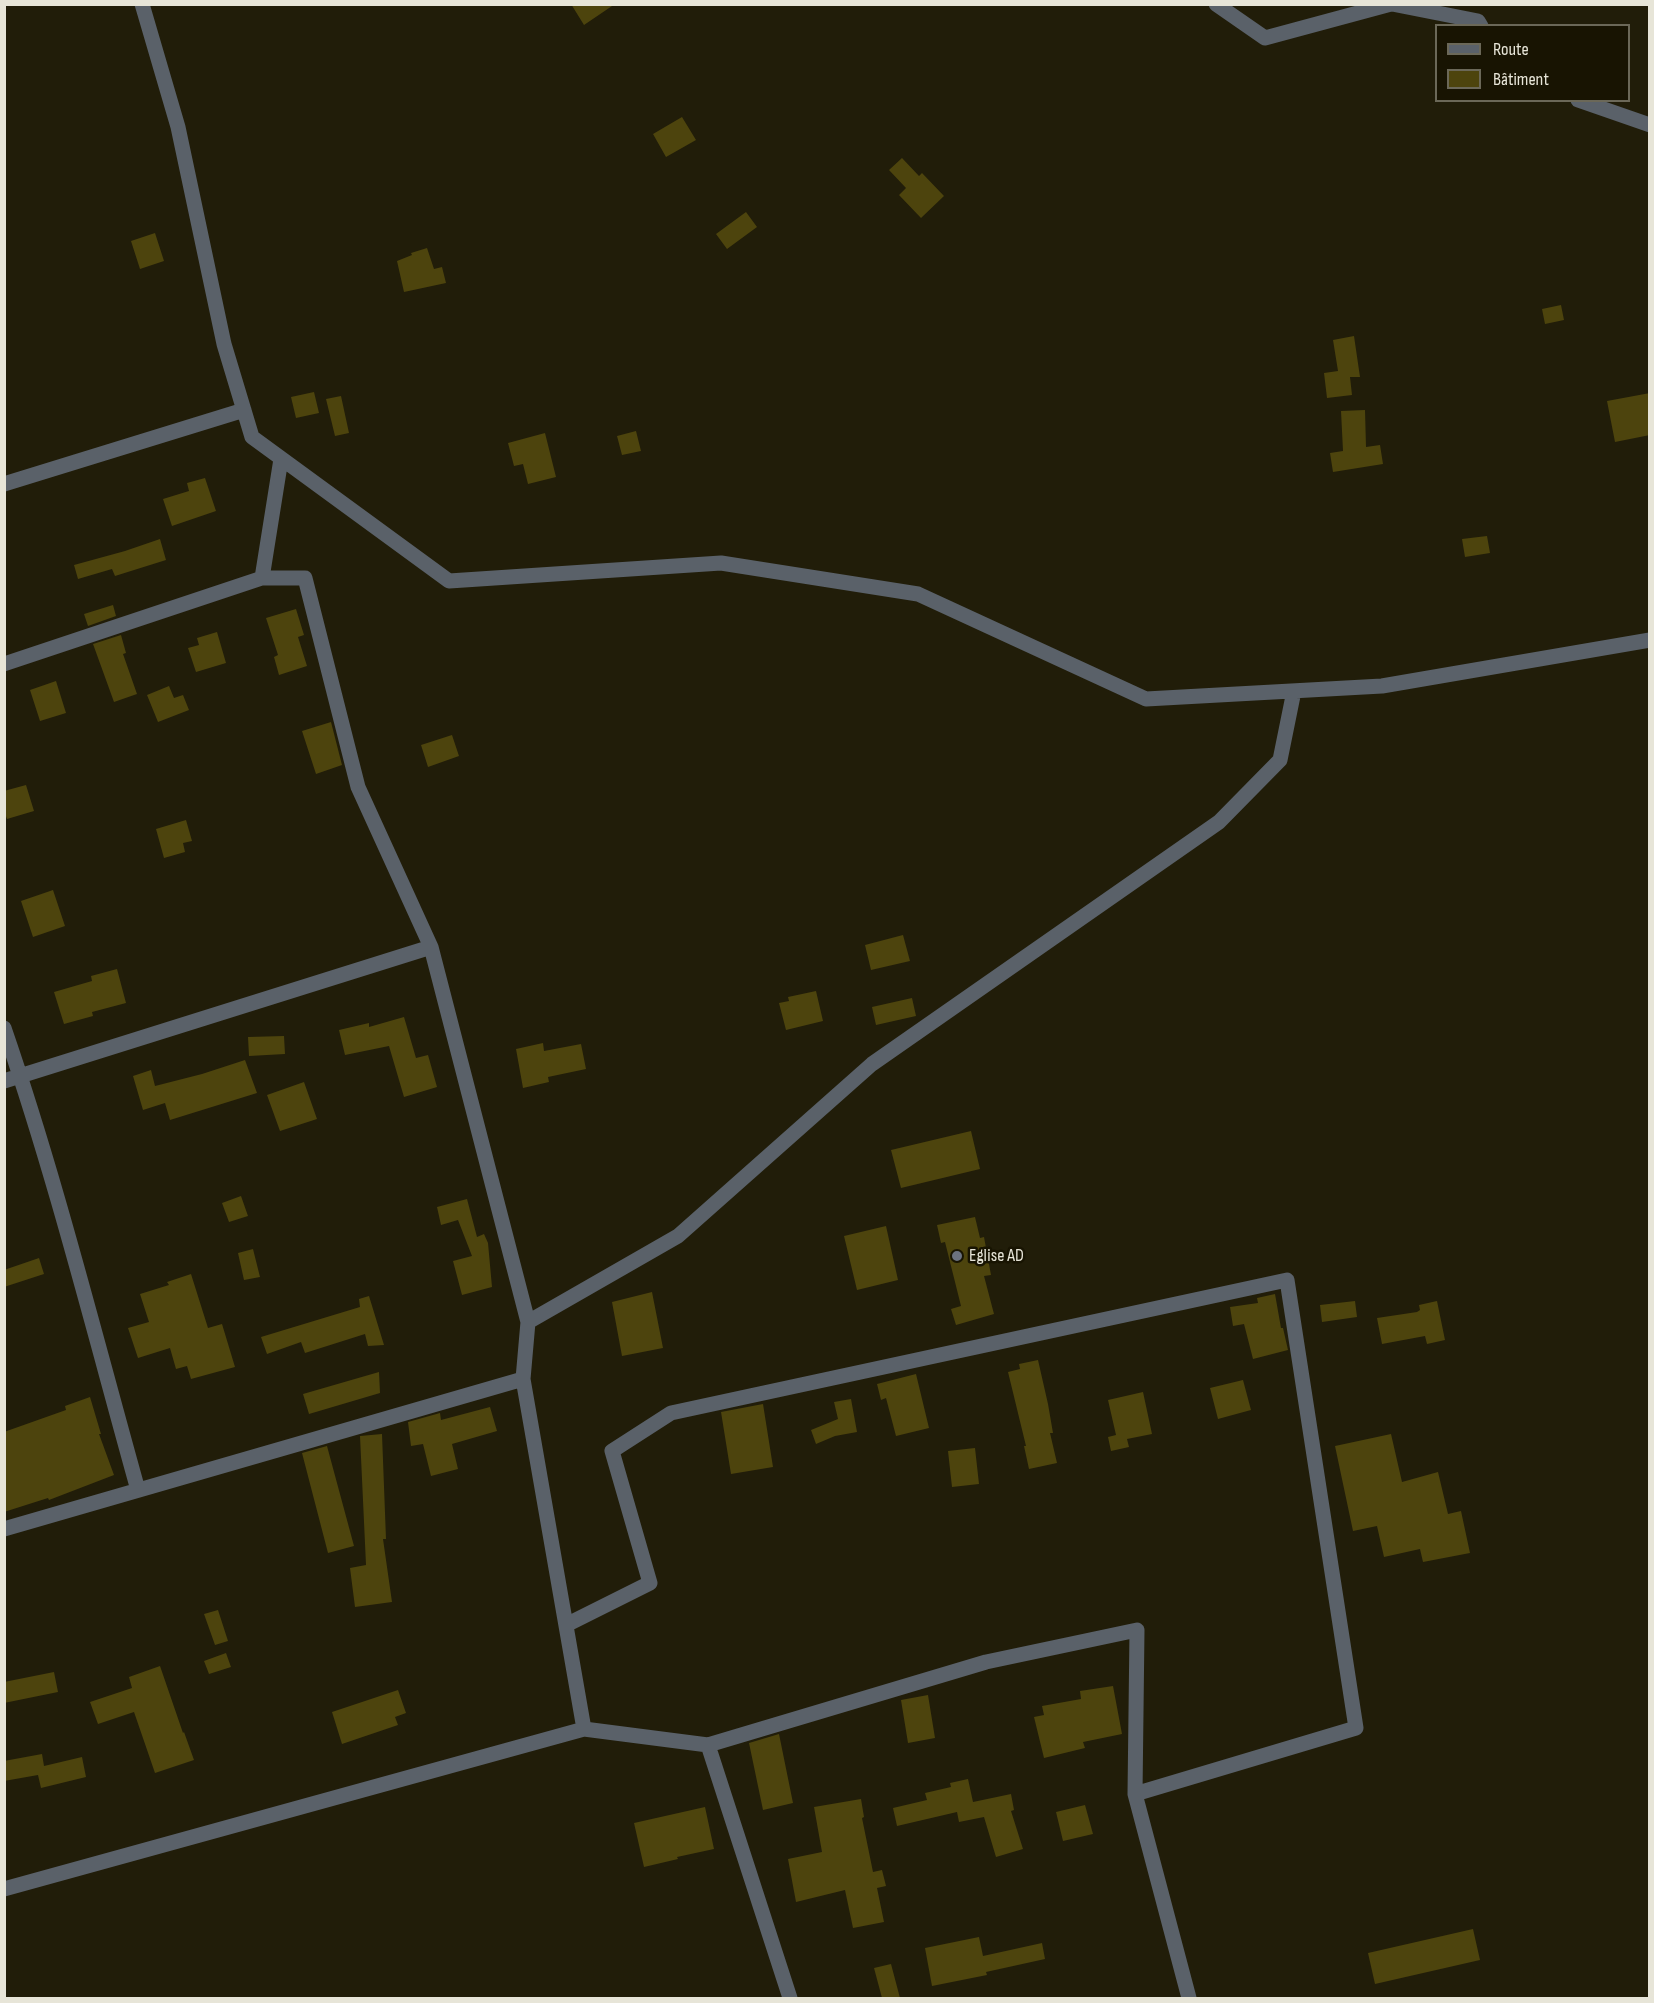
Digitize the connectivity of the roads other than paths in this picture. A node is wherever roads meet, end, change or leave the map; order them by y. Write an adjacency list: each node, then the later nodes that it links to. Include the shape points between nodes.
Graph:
1 (142, 4): 7 (street, via 178,127 224,344)
2 (1216, 4): 3 (street, via 1265,38)
3 (1392, 4): 4 (street)
4 (1479, 24)
5 (1584, 102): 6 (street)
6 (1650, 124)
7 (244, 410): 8 (street, via 252,437); 9 (street)
8 (281, 459): 10 (street); 13 (street, via 449,581 721,563 918,594 1146,699)
9 (4, 484)
10 (262, 578): 12 (street); 14 (street, via 305,578 358,787)
11 (1650, 640): 13 (street, via 1382,686)
12 (4, 664)
13 (1294, 691): 18 (street, via 1280,760 1219,822 872,1064 678,1236)
14 (430, 947): 16 (street); 18 (street)
15 (4, 1028): 16 (street)
16 (21, 1076): 17 (street); 20 (street)
17 (4, 1081)
18 (528, 1322): 19 (street)
19 (523, 1379): 20 (street); 22 (street)
20 (138, 1490): 21 (street)
21 (4, 1529)
22 (566, 1624): 23 (street); 25 (street, via 650,1583 612,1451 671,1413 1287,1280 1356,1728)
23 (584, 1729): 24 (street); 26 (street)
24 (708, 1745): 25 (street, via 986,1662 1137,1630); 27 (street)
25 (1135, 1794): 28 (street)
26 (4, 1889)
27 (790, 1998)
28 (1189, 1998)

